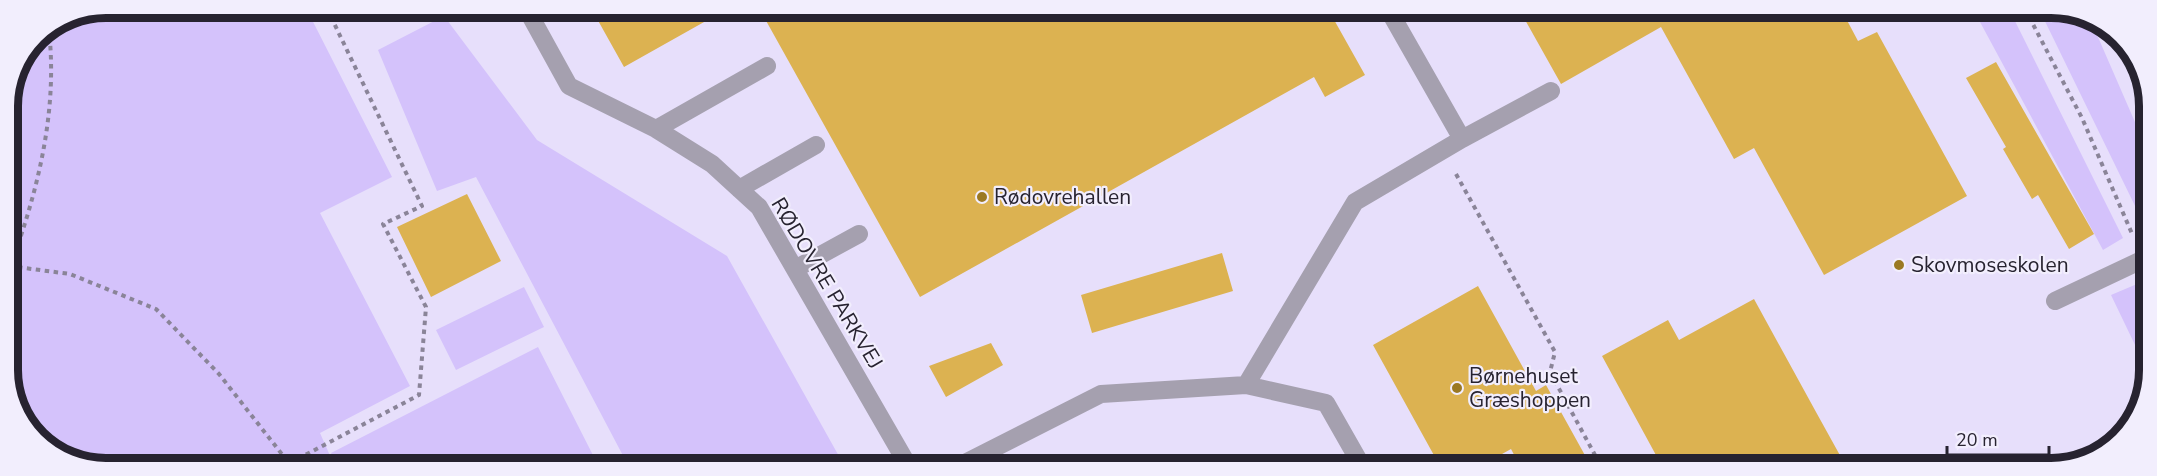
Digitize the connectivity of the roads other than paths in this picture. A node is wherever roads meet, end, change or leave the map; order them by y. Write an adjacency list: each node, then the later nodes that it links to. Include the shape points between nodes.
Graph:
1 (532, 18): 5 (street, RØDOVRE PARKVEJ, via 569,86)
2 (1393, 18): 6 (street)
3 (767, 66): 5 (street)
4 (1551, 91): 6 (street)
5 (656, 129): 8 (street, RØDOVRE PARKVEJ, via 712,164)
6 (1462, 139): 13 (street, via 1355,202)
7 (816, 146): 8 (street)
8 (739, 189): 11 (street, RØDOVRE PARKVEJ, via 759,207)
9 (859, 234): 11 (street)
10 (2139, 261): 12 (street)
11 (795, 269): 14 (street, RØDOVRE PARKVEJ)
12 (2055, 301)
13 (1246, 385): 15 (street, via 1101,394); 16 (street, via 1326,403)
14 (904, 458)
15 (975, 458)
16 (1357, 458)

